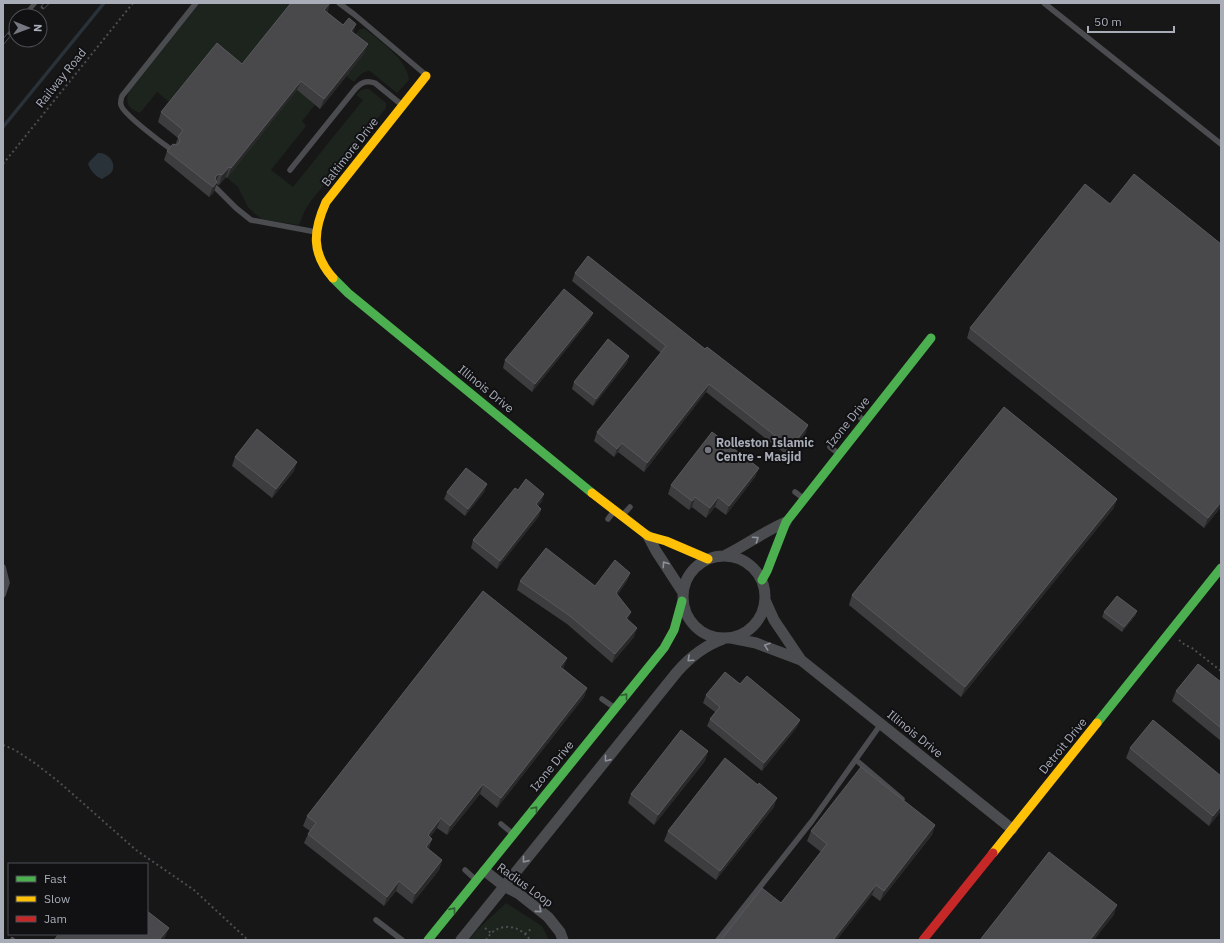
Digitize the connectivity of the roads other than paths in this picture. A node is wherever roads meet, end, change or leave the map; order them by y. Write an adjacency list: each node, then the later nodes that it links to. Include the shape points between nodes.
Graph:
1 (196, 3): 7 (lane, via 120,101 127,114)
2 (339, 3): 4 (lane)
3 (1044, 3): 6 (lane)
4 (426, 76): 5 (street, Baltimore Drive)
5 (402, 105): 8 (lane, via 375,83 363,82); 10 (street, Baltimore Drive, via 326,202 317,222)
6 (1221, 144)
7 (172, 150)
8 (290, 170)
9 (216, 188): 10 (lane, via 251,220)
10 (316, 232): 11 (street, Baltimore Drive)
11 (317, 253): 20 (street, Illinois Drive, via 326,271 336,283)
12 (931, 338): 14 (street, Izone Drive)
13 (857, 415): 14 (lane)
14 (865, 421): 16 (street, Izone Drive)
15 (830, 447): 16 (lane)
16 (839, 454): 18 (street, Izone Drive)
17 (795, 492): 18 (lane)
18 (804, 498): 23 (street, Izone Drive)
19 (630, 507): 21 (lane)
20 (614, 511): 21 (street, Illinois Drive); 22 (lane)
21 (622, 517): 24 (street, Illinois Drive)
22 (608, 519)
23 (786, 522): 25 (street, Izone Drive, one-way to 23); 29 (street, Izone Drive)
24 (648, 536): 26 (street, Illinois Drive); 31 (street, Illinois Drive, one-way to 24)
25 (726, 555): 26 (street); 29 (street, via 747,563 756,570)
26 (708, 559): 31 (street, via 696,566 687,577)
27 (3, 567): 30 (lane, via 7,583)
28 (1221, 568): 41 (street, Detroit Drive)
29 (762, 580): 32 (street)
30 (3, 595)
31 (682, 596): 33 (street, via 685,613 691,624 711,637); 36 (street, Izone Drive, one-way to 31, via 664,648 674,630)
32 (765, 600): 33 (street, via 764,609 754,625 748,631); 34 (street, Illinois Drive, via 774,620)
33 (727, 639): 34 (street, Illinois Drive, one-way to 33, via 756,642); 46 (street, one-way to 46, via 712,643 685,663)
34 (801, 660): 37 (street, Illinois Drive)
35 (602, 699): 36 (lane)
36 (615, 708): 42 (street, Izone Drive, one-way to 36)
37 (882, 724): 38 (lane); 41 (street, Illinois Drive)
38 (856, 760): 39 (lane); 52 (lane, via 812,821)
39 (904, 801)
40 (501, 824): 42 (lane)
41 (1012, 829): 53 (street, Detroit Drive)
42 (513, 835): 44 (street, Izone Drive)
43 (465, 870): 45 (lane)
44 (485, 871): 45 (street, Izone Drive); 46 (street, Radius Loop)
45 (477, 880): 49 (street, Izone Drive, one-way to 45)
46 (504, 886): 50 (street); 51 (street, Radius Loop, one-way to 51, via 519,894 548,917)
47 (376, 920): 48 (lane)
48 (402, 940)
49 (428, 940)
50 (461, 940)
51 (563, 940)
52 (718, 940)
53 (923, 940)

